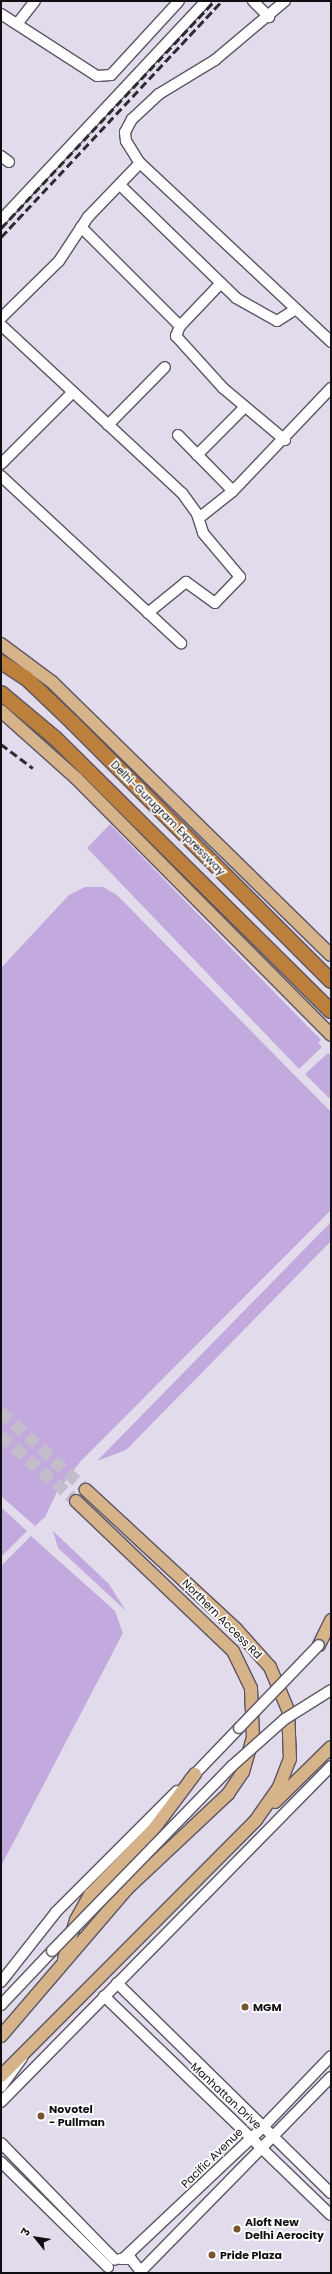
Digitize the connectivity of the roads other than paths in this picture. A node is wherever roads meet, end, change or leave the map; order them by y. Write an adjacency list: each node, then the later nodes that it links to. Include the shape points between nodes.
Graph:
1 (35, 1): 8 (street)
2 (179, 1): 8 (street, via 111,75 97,76)
3 (206, 1): 11 (street)
4 (254, 1): 7 (street)
5 (285, 1): 7 (street)
6 (1, 14): 8 (street)
7 (270, 17): 9 (street, via 215,60 159,94 132,119 125,132 126,141)
8 (16, 24)
9 (140, 163): 10 (street); 14 (street)
10 (120, 184): 12 (street); 13 (street)
11 (1, 220)
12 (81, 227): 15 (street, via 59,261); 17 (street)
13 (221, 284): 14 (street, via 236,298 277,321); 17 (street)
14 (296, 309): 18 (street)
15 (1, 318)
16 (1, 325): 21 (street)
17 (180, 326): 22 (street, via 176,332 178,338)
18 (331, 342)
19 (165, 367): 23 (street)
20 (331, 388): 25 (street)
21 (73, 392): 23 (street); 27 (street)
22 (244, 408): 25 (street); 26 (street)
23 (108, 424): 30 (street, via 182,493)
24 (178, 435): 26 (street)
25 (285, 440): 29 (street)
26 (197, 455): 29 (street)
27 (1, 464)
28 (1, 476): 31 (street)
29 (234, 491): 30 (street)
30 (199, 518): 31 (street, via 203,533 239,580 213,603 186,582)
31 (148, 613): 32 (street)
32 (181, 643)
33 (1, 644): 37 (main road, via 52,682)
34 (1, 662): 38 (highway, Delhi-Gurugram Expressway, via 26,678 72,722)
35 (1, 693): 39 (highway, Delhi-Gurugram Expressway, via 55,738)
36 (1, 710): 40 (main road, via 76,778)
37 (331, 955)
38 (331, 981)
39 (331, 1011)
40 (331, 1035)
41 (86, 1490): 50 (main road, Northern Access Rd, via 236,1629 278,1680 288,1710 290,1759 278,1787)
42 (76, 1501): 51 (main road, Northern Access Rd, via 233,1651 250,1688 254,1723 248,1760 228,1794 128,1888)
43 (331, 1620): 45 (main road)
44 (331, 1636): 45 (street)
45 (320, 1645): 49 (street, bridge)
46 (331, 1690): 55 (street, bridge, via 285,1719 232,1766)
47 (331, 1747): 50 (main road)
48 (331, 1766): 53 (street)
49 (196, 1774): 51 (main road, via 153,1830 90,1896 71,1933); 52 (street, via 56,1912)
50 (256, 1820): 57 (main road, Northern Access Rd)
51 (64, 1962): 56 (main road, Northern Access Rd)
52 (1, 1982)
53 (117, 1984): 54 (street); 63 (street, Manhattan Drive)
54 (104, 1996): 62 (street); 64 (street, Manhattan Drive)
55 (1, 2005)
56 (1, 2036)
57 (26, 2051): 59 (main road, Northern Access Rd); 61 (street, via 14,2074)
58 (331, 2056): 63 (street, Pacific Avenue)
59 (1, 2076)
60 (331, 2077): 65 (street)
61 (1, 2087)
62 (1, 2102)
63 (263, 2127): 64 (street, Pacific Avenue); 65 (street, Manhattan Drive)
64 (252, 2136): 67 (street, Manhattan Drive); 71 (street, Pacific Avenue)
65 (274, 2137): 67 (street); 69 (street, Manhattan Drive)
66 (1, 2143): 71 (street)
67 (263, 2147): 70 (street, Manhattan Drive); 72 (street)
68 (1, 2162): 71 (street)
69 (331, 2193)
70 (331, 2215)
71 (113, 2265): 72 (street, via 132,2259)
72 (142, 2272)

